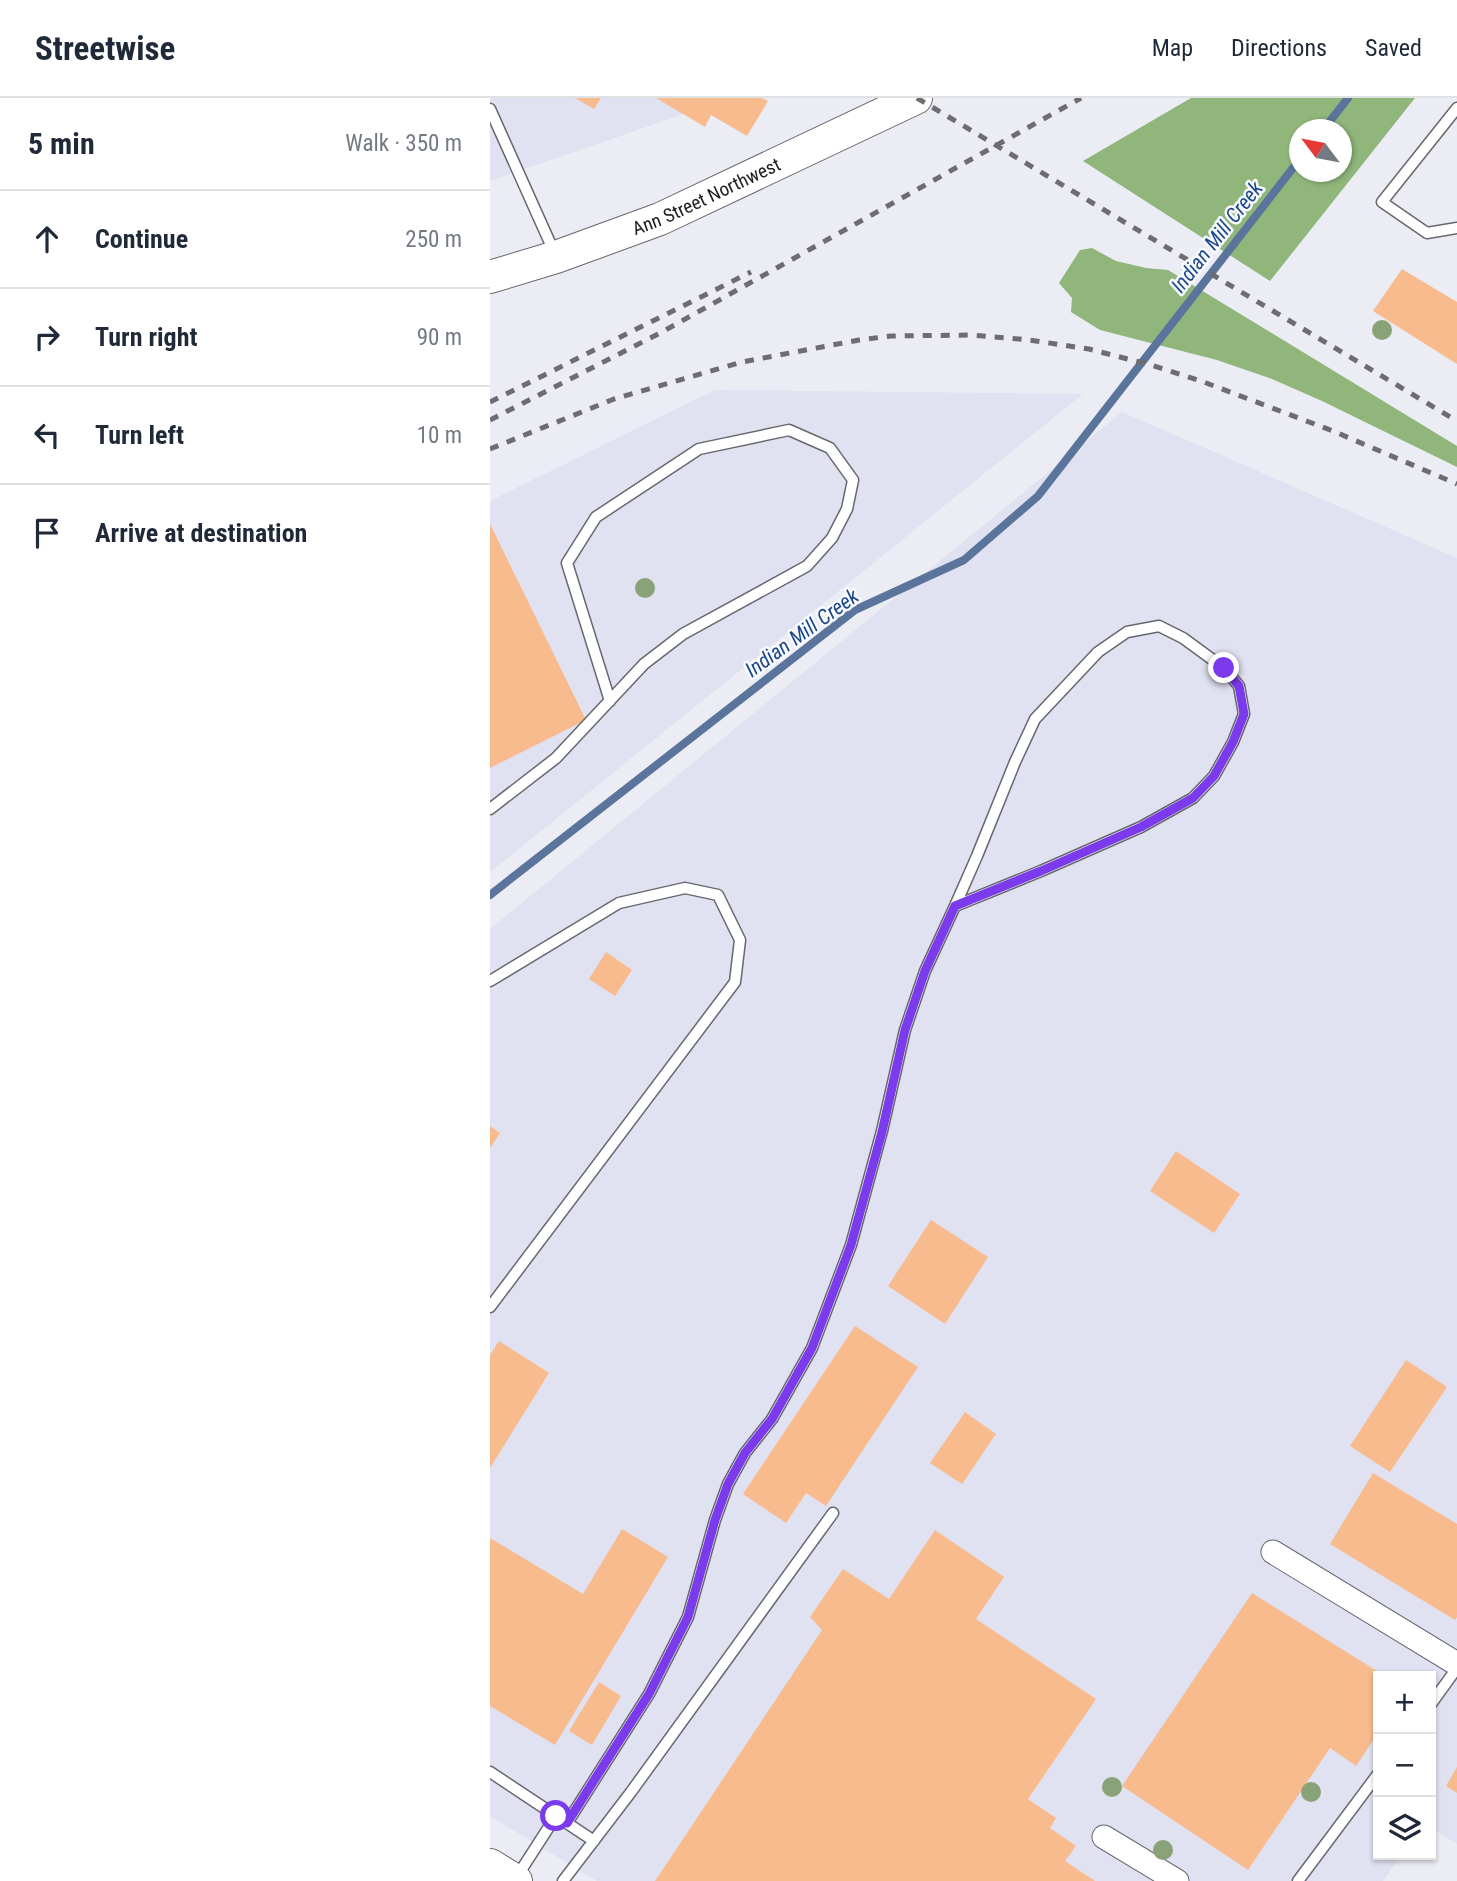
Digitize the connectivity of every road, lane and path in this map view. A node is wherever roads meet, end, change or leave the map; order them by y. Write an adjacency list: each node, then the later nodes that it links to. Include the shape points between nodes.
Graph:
1 (916, 98): 5 (main road, Ann Street Northwest, via 660,219)
2 (1457, 108): 4 (lane, via 1382,202 1427,233)
3 (490, 109): 5 (lane)
4 (1457, 228)
5 (556, 257): 6 (main road, Ann Street Northwest)
6 (490, 277)
7 (610, 701): 7 (lane, via 644,664 683,634 807,566 832,538 847,509 853,480 830,448 789,430 699,449 596,517 567,563); 8 (lane, via 556,758)
8 (490, 809)
9 (955, 906): 9 (lane, via 1035,719 1098,652 1127,632 1159,626 1224,668 1239,686 1244,714 1233,742 1214,776 1193,798 1141,827); 19 (lane, via 925,971 905,1030 851,1245 812,1348 728,1484 688,1617 649,1694)
10 (490, 981): 11 (lane, via 619,903 685,888 718,895 740,940 735,982)
11 (490, 1307)
12 (833, 1513): 21 (lane)
13 (1273, 1552): 14 (street)
14 (1457, 1666): 15 (lane)
15 (1436, 1697)
16 (490, 1772): 18 (lane)
17 (1373, 1781): 25 (lane)
18 (556, 1816): 19 (lane); 22 (lane)
19 (567, 1823): 21 (lane)
20 (1104, 1837): 24 (street)
21 (594, 1841): 23 (lane)
22 (507, 1875)
23 (563, 1881)
24 (1177, 1881)
25 (1298, 1881)

